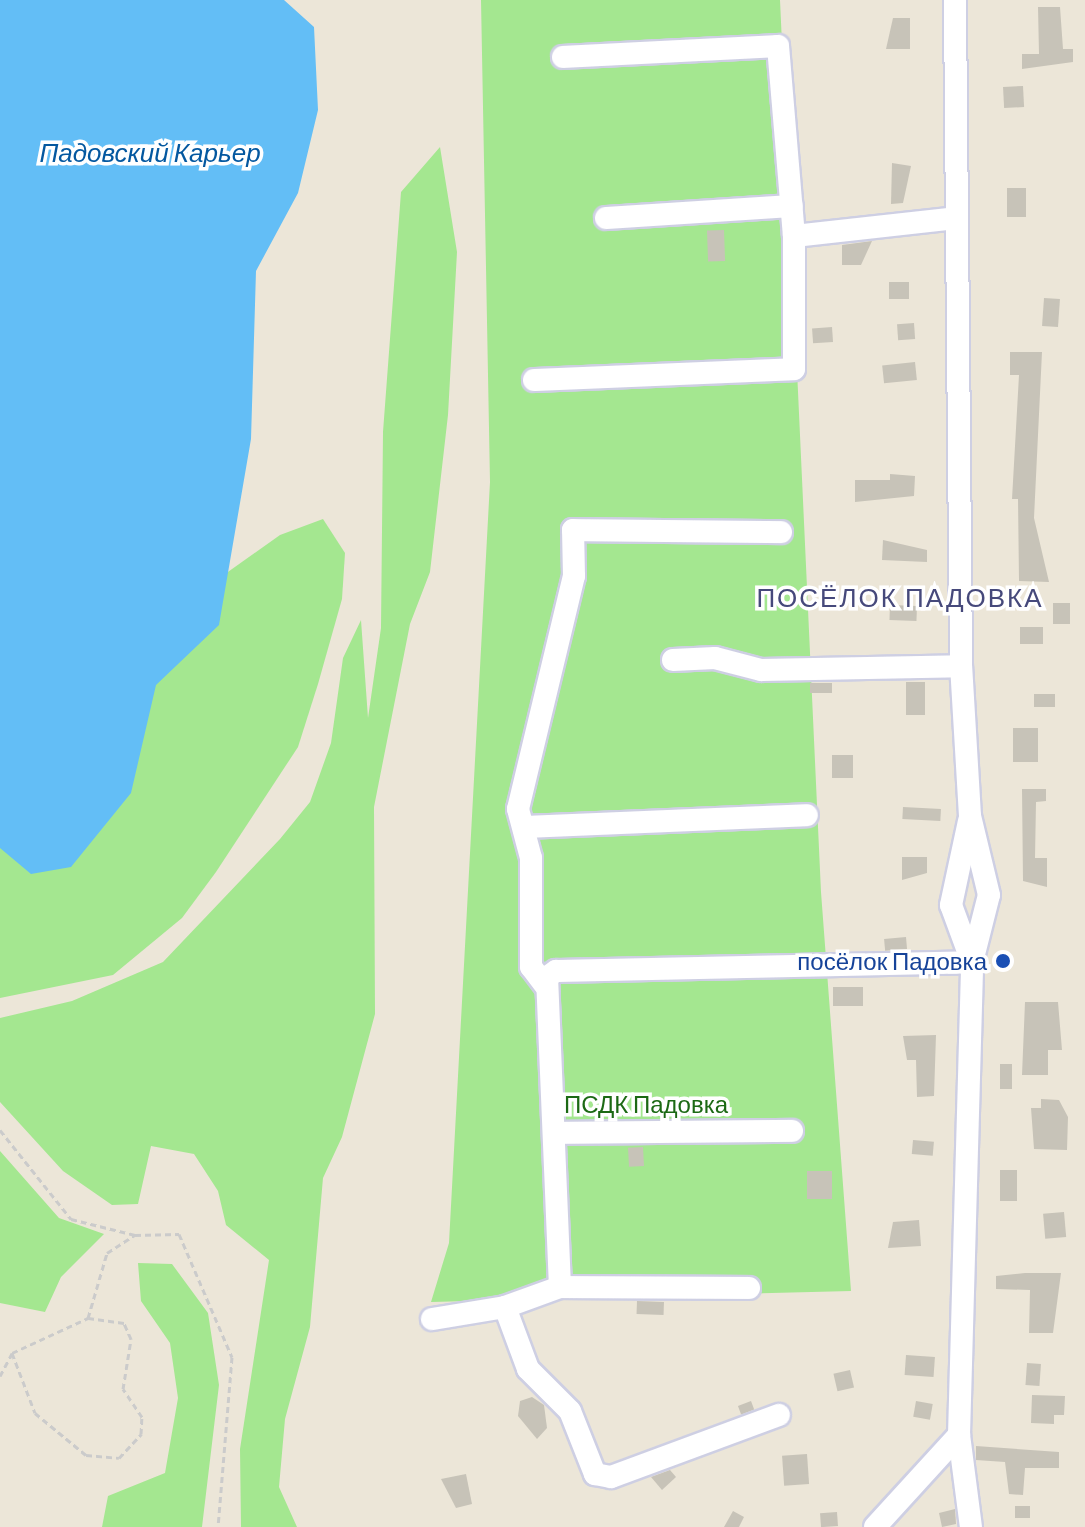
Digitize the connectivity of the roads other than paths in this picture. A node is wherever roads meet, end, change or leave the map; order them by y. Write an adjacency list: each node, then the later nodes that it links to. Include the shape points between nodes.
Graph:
1 (955, 0): 5 (street)
2 (563, 57): 3 (street, via 778,46)
3 (792, 206): 4 (street); 6 (street)
4 (606, 218)
5 (956, 218): 6 (street); 10 (street)
6 (794, 236): 7 (street, via 794,369)
7 (534, 380)
8 (781, 532): 13 (street, via 573,530 574,576 518,809)
9 (673, 660): 10 (street, via 715,658 761,670)
10 (961, 666): 12 (street)
11 (807, 815): 13 (street)
12 (970, 816): 14 (street, via 989,895); 14 (street, via 951,905)
13 (524, 827): 15 (street, via 531,858 531,967)
14 (972, 962): 15 (street, via 556,971); 23 (street)
15 (544, 984): 17 (street)
16 (792, 1131): 17 (street)
17 (554, 1133): 18 (street)
18 (560, 1287): 19 (street); 20 (street)
19 (749, 1288)
20 (505, 1307): 21 (street); 22 (street, via 528,1369 570,1411 591,1468 603,1477)
21 (432, 1319)
22 (779, 1415)
23 (959, 1435): 24 (street); 25 (street)
24 (875, 1527)
25 (971, 1527)

